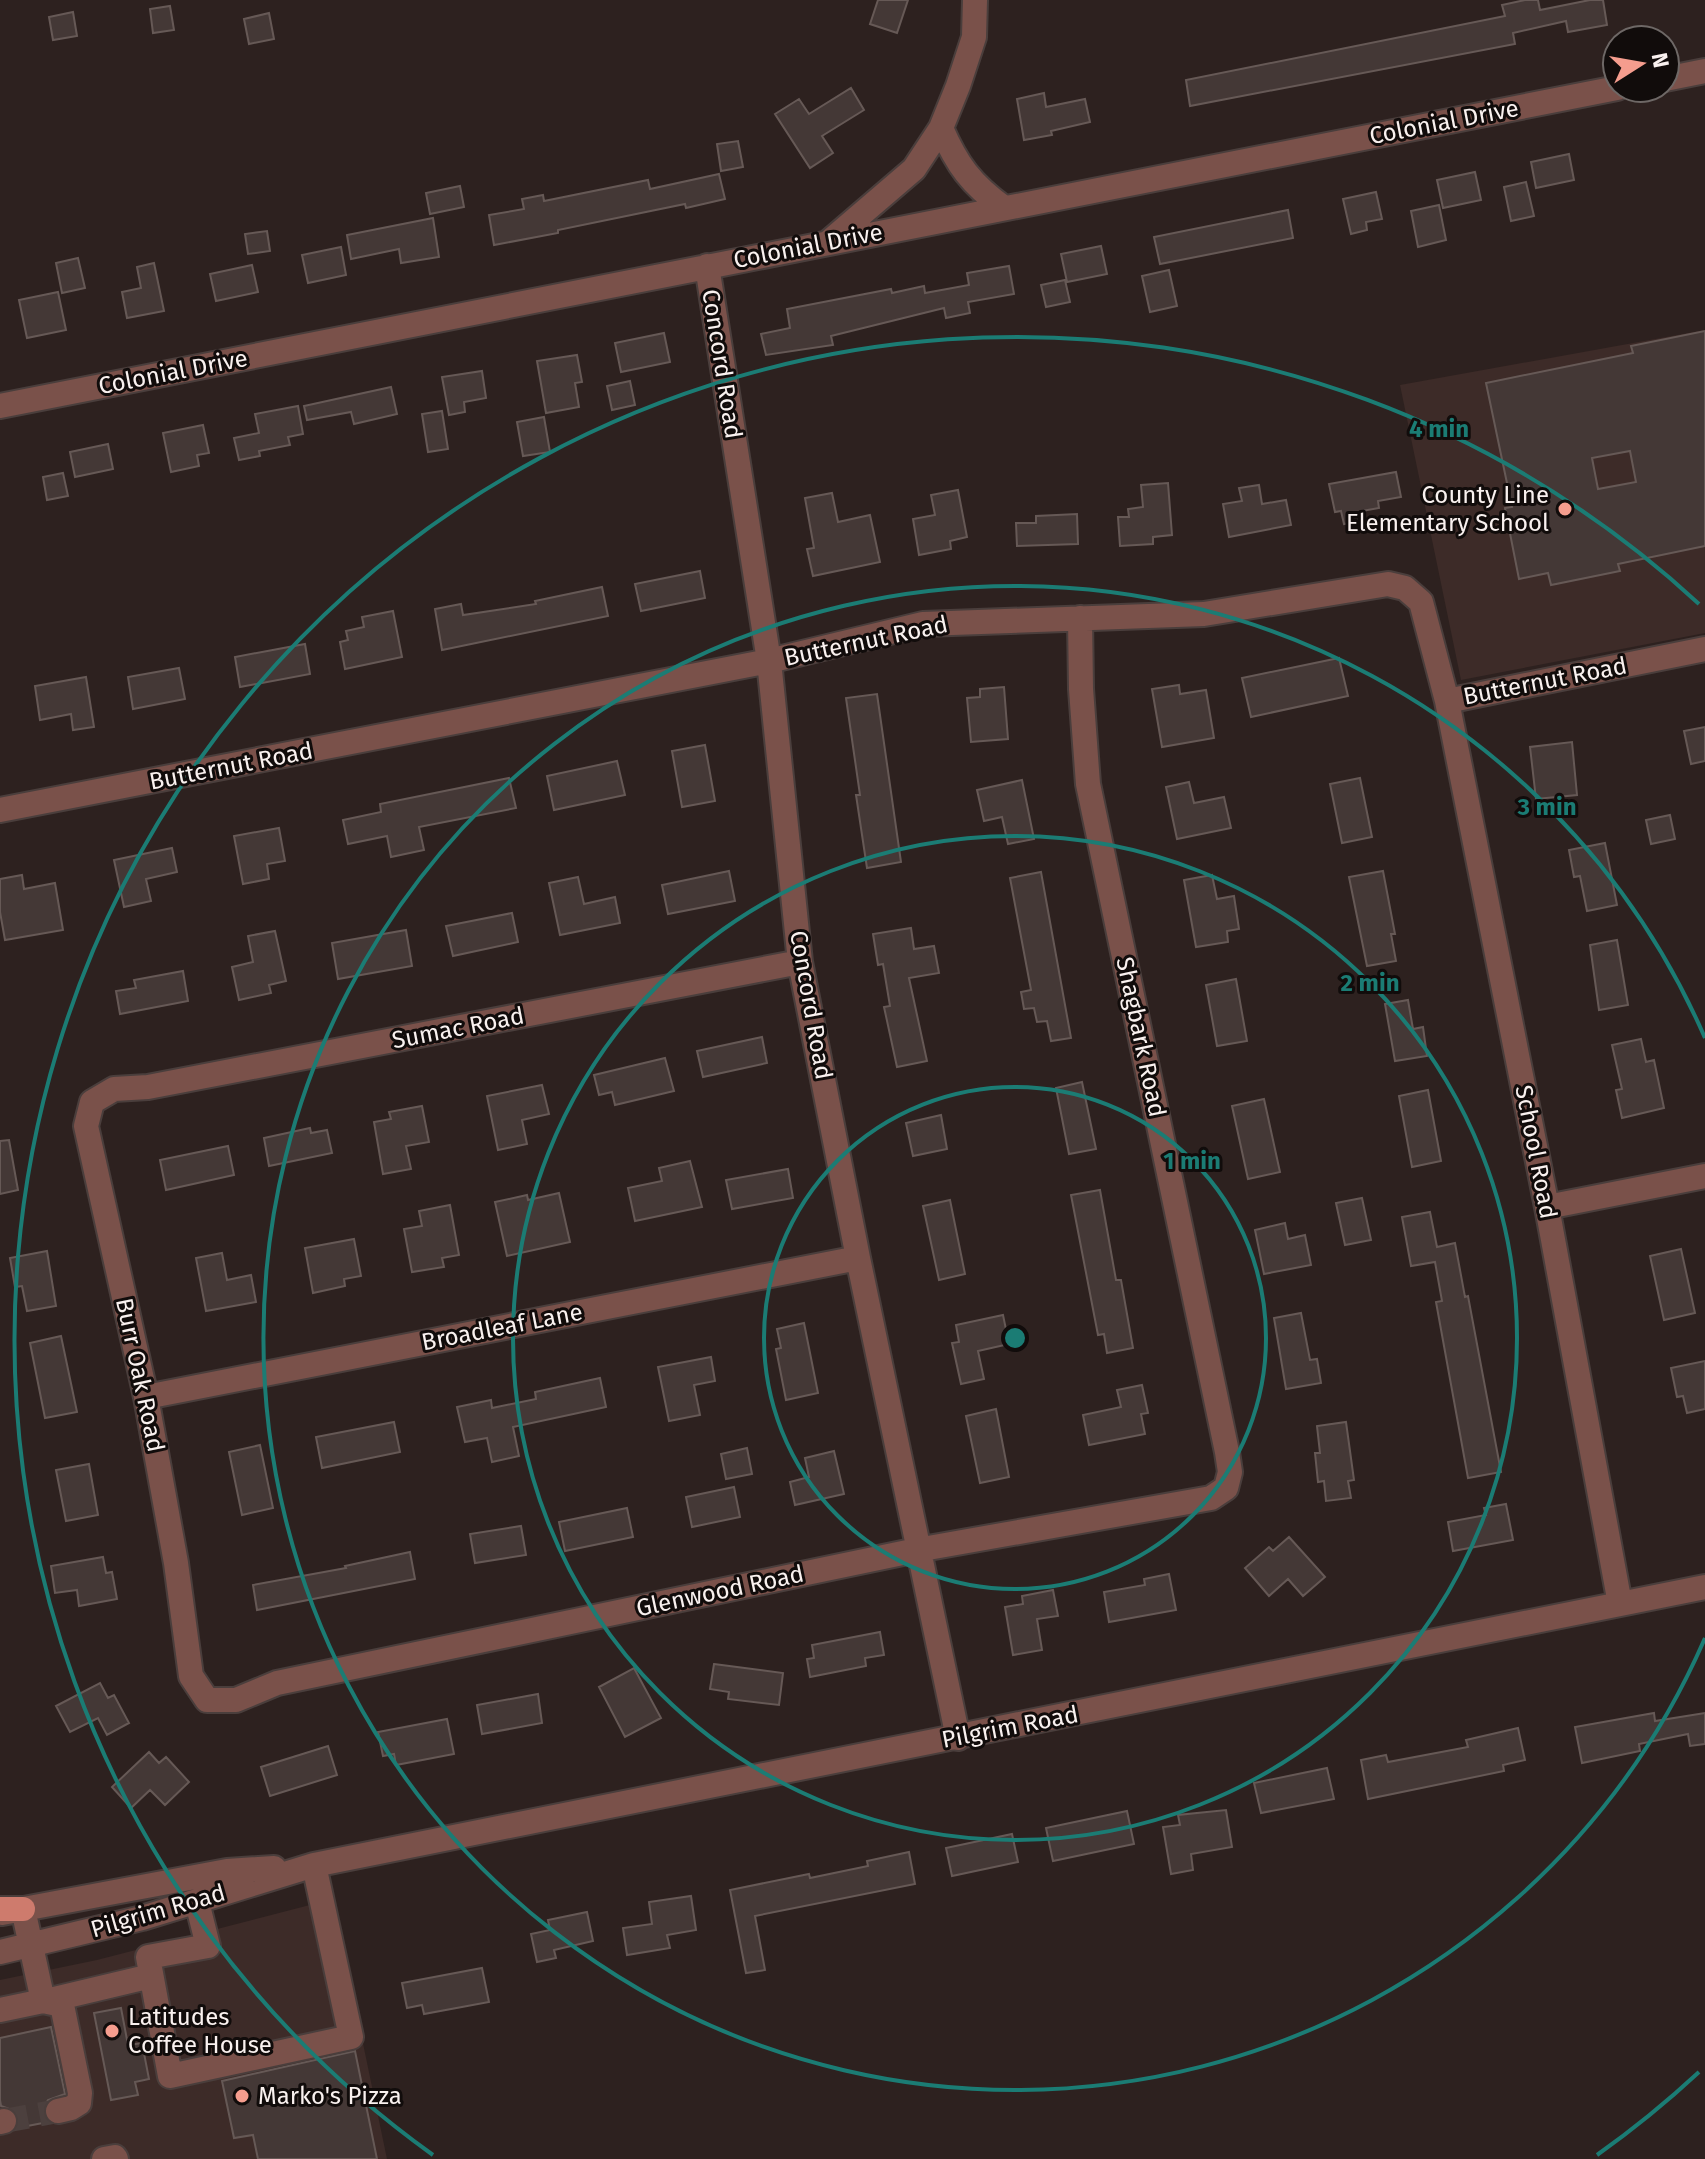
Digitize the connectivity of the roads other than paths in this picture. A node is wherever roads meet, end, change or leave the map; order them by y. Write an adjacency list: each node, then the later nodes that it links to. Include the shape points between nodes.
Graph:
1 (975, 0): 5 (street, via 974,37)
2 (1705, 71): 3 (street)
3 (1681, 76)
4 (1601, 91): 6 (street, Colonial Drive)
5 (941, 128): 6 (street, via 954,159); 7 (street, via 914,169)
6 (1004, 208): 7 (street, Colonial Drive)
7 (828, 242): 8 (street, Colonial Drive)
8 (707, 266): 9 (street, Colonial Drive); 12 (street, Concord Road)
9 (0, 406)
10 (1080, 618): 12 (street, Butternut Road, via 923,624); 13 (street, Butternut Road, via 1204,614 1388,584 1405,588 1421,602); 21 (street, Shagbark Road, via 1088,784)
11 (1705, 649): 13 (street, Butternut Road)
12 (769, 661): 14 (street, Butternut Road); 15 (street, Concord Road)
13 (1447, 701): 18 (street, School Road)
14 (0, 810)
15 (800, 962): 16 (street, Sumac Road, via 163,1084); 19 (street, Concord Road)
16 (114, 1089): 20 (street, Burr Oak Road, via 92,1102 86,1126)
17 (1705, 1176): 18 (street)
18 (1547, 1207): 24 (street, School Road)
19 (858, 1258): 20 (street, Broadleaf Lane); 22 (street, Concord Road)
20 (146, 1397): 25 (street, Burr Oak Road)
21 (1227, 1452): 22 (street, Glenwood Road, via 1226,1488 1211,1498)
22 (917, 1550): 25 (street, Glenwood Road, via 277,1683 236,1700 207,1700); 26 (street, Concord Road)
23 (1705, 1587): 24 (street, Pilgrim Road)
24 (1620, 1604): 26 (street, Pilgrim Road)
25 (191, 1676)
26 (958, 1738): 27 (street, Pilgrim Road)
27 (314, 1865): 28 (street, Pilgrim Road); 29 (street, Pilgrim Road, via 227,1871); 32 (street, via 351,2037 170,2076)
28 (197, 1902): 30 (street, Pilgrim Road); 32 (street, via 208,1946 148,1957)
29 (8, 1910): 30 (street)
30 (32, 1945): 31 (street, Pilgrim Road); 33 (street)
31 (0, 1952)
32 (151, 1976): 33 (street)
33 (43, 2001): 34 (street); 35 (street, via 62,2005 80,2093 79,2103)
34 (0, 2010)
35 (58, 2111)
36 (104, 2159): 37 (street)
37 (116, 2159)

